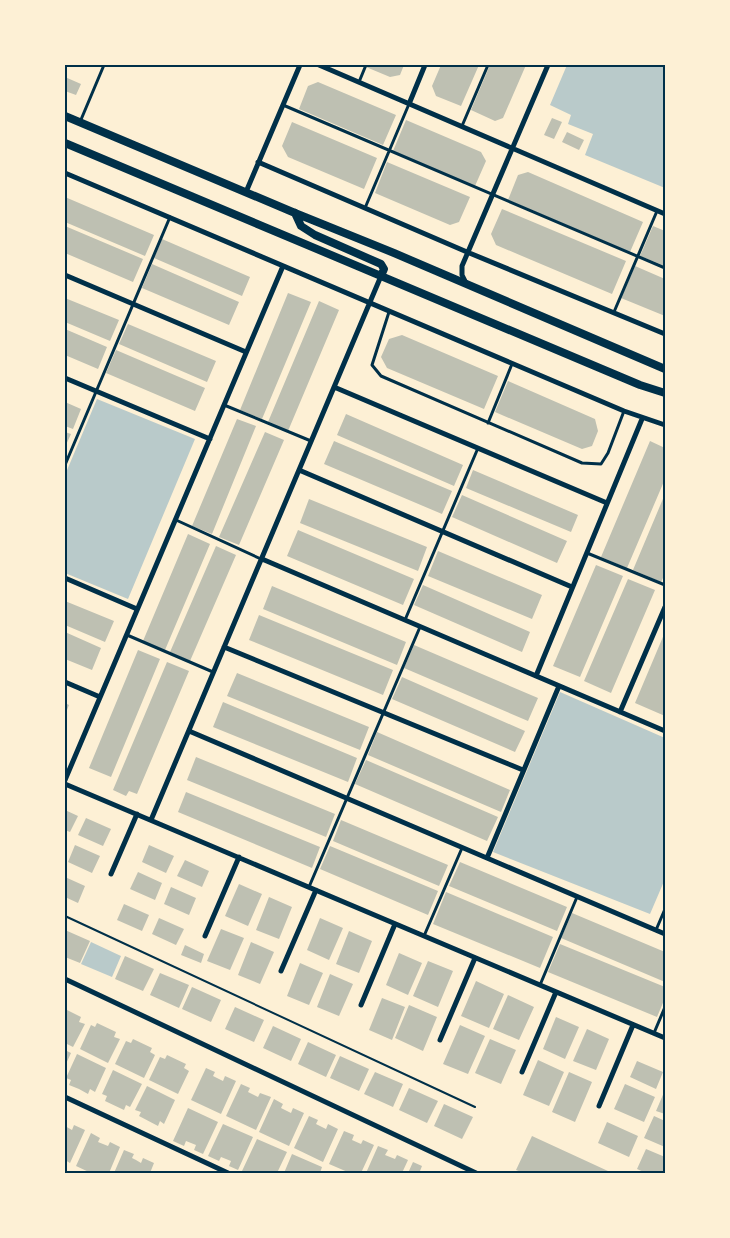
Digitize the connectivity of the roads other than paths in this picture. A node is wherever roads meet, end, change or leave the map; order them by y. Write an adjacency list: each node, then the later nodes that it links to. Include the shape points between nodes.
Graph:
1 (104, 65): 12 (lane)
2 (300, 65): 10 (street)
3 (319, 65): 8 (street)
4 (366, 65): 8 (lane)
5 (425, 65): 9 (street)
6 (488, 65): 13 (lane)
7 (548, 65): 15 (street)
8 (359, 82): 9 (street)
9 (409, 104): 13 (street); 16 (lane)
10 (283, 105): 16 (lane); 17 (street)
11 (65, 116): 12 (main road)
12 (80, 122): 19 (main road)
13 (461, 127): 15 (street)
14 (65, 143): 31 (main road)
15 (513, 149): 20 (street); 22 (street)
16 (389, 150): 20 (lane); 21 (lane)
17 (258, 162): 19 (street); 21 (street)
18 (65, 173): 25 (street)
19 (246, 192): 23 (main road)
20 (493, 195): 26 (street); 27 (lane)
21 (365, 208): 26 (street)
22 (657, 211): 24 (street); 27 (lane)
23 (295, 214): 31 (main road, via 302,226 315,235 381,264 384,269); 32 (main road, via 394,252)
24 (665, 214)
25 (170, 216): 28 (street); 33 (lane)
26 (467, 252): 32 (street, via 462,275); 36 (street)
27 (638, 257): 29 (lane); 36 (lane)
28 (283, 266): 34 (street); 38 (street)
29 (665, 268)
30 (65, 275): 33 (street)
31 (381, 276): 34 (street); 44 (main road)
32 (467, 285): 40 (main road)
33 (133, 304): 38 (street); 43 (lane)
34 (370, 304): 35 (street); 42 (street)
35 (389, 312): 39 (street); 48 (lane, via 372,365 381,376)
36 (614, 312): 37 (street)
37 (665, 334)
38 (246, 352): 45 (street)
39 (512, 364): 46 (street); 48 (lane)
40 (665, 369)
41 (65, 378): 43 (street)
42 (334, 387): 51 (street); 52 (street)
43 (96, 391): 50 (street); 53 (lane)
44 (665, 393)
45 (224, 405): 50 (street); 51 (lane)
46 (624, 412): 47 (street); 48 (lane, via 601,464 582,463)
47 (642, 419): 49 (street); 55 (street)
48 (488, 423)
49 (665, 424)
50 (210, 439): 56 (street)
51 (312, 441): 54 (street)
52 (478, 448): 55 (street); 57 (lane)
53 (65, 465)
54 (299, 470): 57 (street); 59 (street)
55 (608, 503): 58 (street)
56 (175, 520): 59 (lane); 64 (street)
57 (443, 532): 62 (street); 65 (lane)
58 (587, 553): 61 (lane); 62 (street)
59 (262, 559): 65 (street); 68 (street)
60 (65, 578): 64 (street)
61 (665, 585)
62 (572, 587): 70 (street)
63 (665, 607): 75 (street)
64 (138, 609): 67 (street)
65 (405, 620): 66 (street)
66 (420, 626): 70 (street); 74 (lane)
67 (126, 635): 69 (lane); 73 (street)
68 (224, 647): 69 (street); 74 (street)
69 (213, 672): 76 (street)
70 (536, 676): 72 (street)
71 (65, 682): 73 (street)
72 (559, 686): 75 (street); 78 (street)
73 (100, 697): 79 (street)
74 (383, 712): 78 (street); 80 (lane)
75 (620, 712): 77 (street)
76 (189, 730): 80 (street); 82 (street)
77 (665, 731)
78 (524, 770): 85 (street)
79 (65, 782): 81 (street)
80 (347, 798): 83 (street); 87 (lane)
81 (137, 814): 82 (street); 86 (street)
82 (151, 820): 84 (street)
83 (462, 847): 85 (street); 95 (lane)
84 (239, 858): 87 (street); 94 (street)
85 (487, 858): 89 (street)
86 (112, 874)
87 (310, 888): 88 (street)
88 (316, 890): 91 (street); 97 (street)
89 (577, 896): 92 (street); 99 (lane)
90 (665, 909): 92 (lane)
91 (395, 924): 95 (street); 101 (street)
92 (656, 930): 93 (street)
93 (665, 934)
94 (206, 936)
95 (424, 936): 96 (street)
96 (475, 958): 99 (street); 106 (street)
97 (281, 971)
98 (65, 979): 111 (street)
99 (540, 985): 100 (street)
100 (556, 992): 103 (street); 107 (street)
101 (361, 1005)
102 (665, 1007): 104 (lane)
103 (633, 1025): 104 (street); 109 (street)
104 (654, 1033): 105 (street)
105 (665, 1038)
106 (440, 1040)
107 (522, 1072)
108 (65, 1097): 110 (street)
109 (598, 1106)
110 (228, 1173)
111 (476, 1173)

